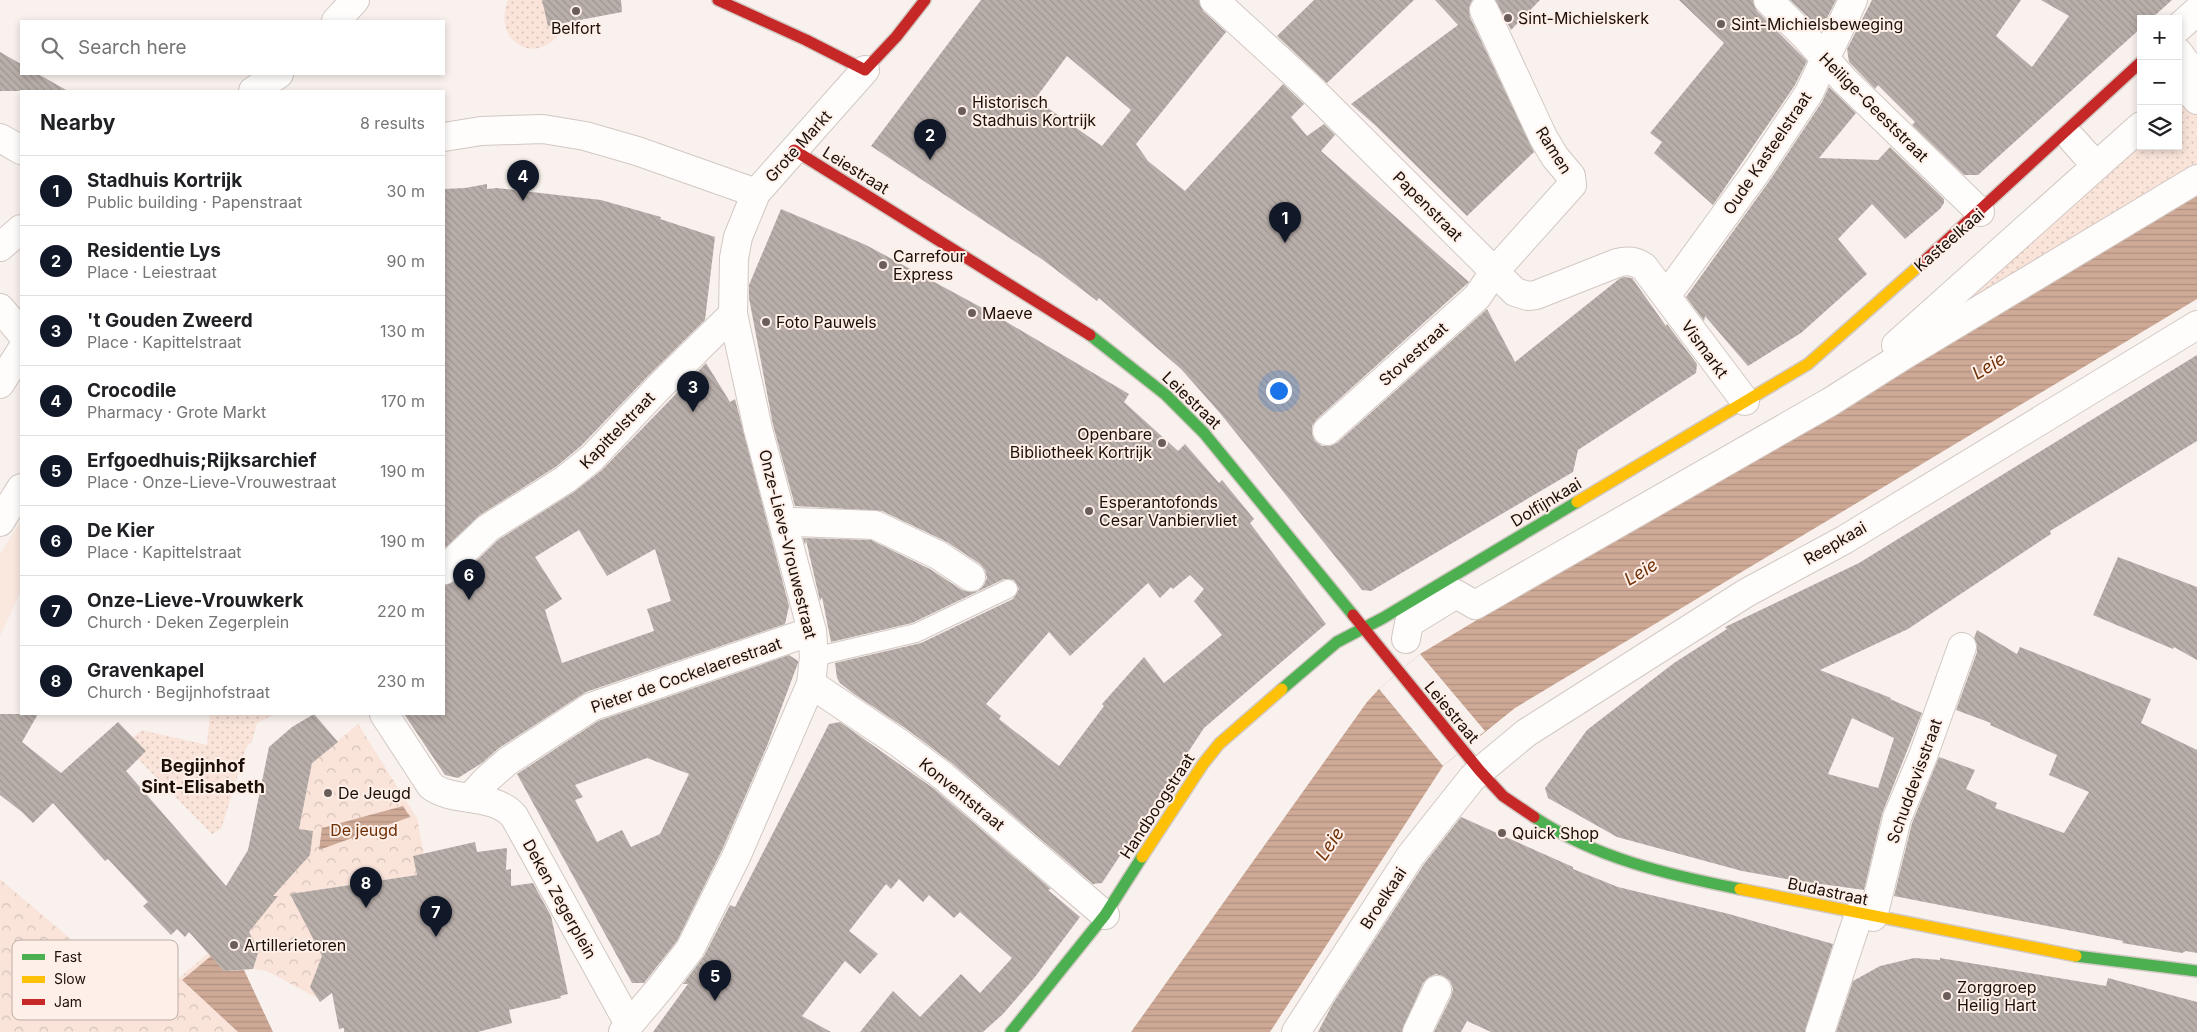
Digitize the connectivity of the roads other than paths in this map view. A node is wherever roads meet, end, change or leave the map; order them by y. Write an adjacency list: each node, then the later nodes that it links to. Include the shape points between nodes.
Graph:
1 (356, 0): 9 (street)
2 (718, 0): 14 (street)
3 (925, 0): 14 (street)
4 (1768, 0): 12 (street, Heilige-Geeststraat)
5 (1853, 0): 12 (street, Oude Kasteelstraat)
6 (1221, 6): 30 (street, Papenstraat, via 1307,85)
7 (1484, 10): 30 (street, Ramen, via 1543,137 1573,183)
8 (2197, 11): 10 (street)
9 (337, 20)
10 (2182, 24)
11 (2182, 57): 16 (street)
12 (1824, 59): 27 (street, Heilige-Geeststraat); 31 (street, Oude Kasteelstraat, via 1808,93 1757,171)
13 (2137, 66): 27 (street, Kasteelkaai)
14 (866, 70): 24 (street, Grote Markt)
15 (278, 75): 18 (street)
16 (2197, 78)
17 (2182, 89): 19 (street, via 2185,86)
18 (255, 90)
19 (2197, 100)
20 (2137, 128): 36 (street, via 2087,156 1881,335)
21 (445, 137): 26 (street, Grote Markt, via 481,131 543,129 585,136 637,150)
22 (0, 138): 23 (street)
23 (20, 149)
24 (794, 150): 26 (street, Grote Markt); 47 (street, Leiestraat, via 1078,327 1158,389 1204,433 1239,473)
25 (2197, 179): 36 (street)
26 (756, 193): 33 (street, Onze-Lieve-Vrouwestraat, via 738,237)
27 (1980, 212): 39 (street, Kasteelkaai, via 1808,364)
28 (20, 230): 29 (street)
29 (0, 247)
30 (1494, 272): 31 (street, Papenstraat, via 1515,292 1528,296 1544,293 1617,263 1632,261 1644,267); 40 (street, Stovestraat, via 1477,297)
31 (1666, 296): 39 (street, Vismarkt)
32 (0, 308): 35 (street)
33 (732, 314): 43 (street, Onze-Lieve-Vrouwestraat, via 758,429); 44 (street, Kapittelstraat, via 592,458 566,479 488,528)
34 (2197, 325): 53 (street, Reepkaai, via 1844,540 1746,593 1526,733)
35 (20, 332)
36 (1893, 348): 48 (street, via 1830,402 1475,606 1456,594 1409,623)
37 (20, 353): 38 (street)
38 (0, 384)
39 (1744, 401): 47 (street, Dolfijnkaai)
40 (1327, 431)
41 (20, 490): 42 (street)
42 (0, 522)
43 (785, 524): 45 (street, via 875,525 938,555); 49 (street, Onze-Lieve-Vrouwestraat)
44 (445, 569)
45 (971, 577)
46 (1008, 589): 49 (lane, via 916,633)
47 (1362, 628): 53 (street, Leiestraat); 55 (street, Handboogstraat, via 1337,642 1219,744)
48 (1406, 639)
49 (813, 644): 51 (street, Onze-Lieve-Vrouwestraat); 54 (street, Pieter de Cockelaerestraat, via 591,707 508,761)
50 (1962, 647): 56 (street, Schuddevisstraat, via 1897,818)
51 (811, 684): 55 (street, Konventstraat, via 943,776); 59 (street, Onze-Lieve-Vrouwestraat, via 714,904 690,949)
52 (385, 715): 54 (street, Deken Zegerplein, via 427,782 435,789)
53 (1480, 771): 56 (street, Budastraat, via 1502,796 1530,816 1591,848 1670,875); 61 (street, Broelkaai, via 1411,855)
54 (470, 798): 59 (street, Deken Zegerplein, via 503,807 518,822)
55 (1105, 915): 60 (street, Handboogstraat)
56 (1866, 915): 57 (street, Budastraat, via 2077,956); 63 (street, Schuddevisstraat)
57 (2197, 970)
58 (1437, 990): 62 (street)
59 (626, 1028)
60 (1011, 1032)
61 (1296, 1032)
62 (1417, 1032)
63 (1820, 1032)

